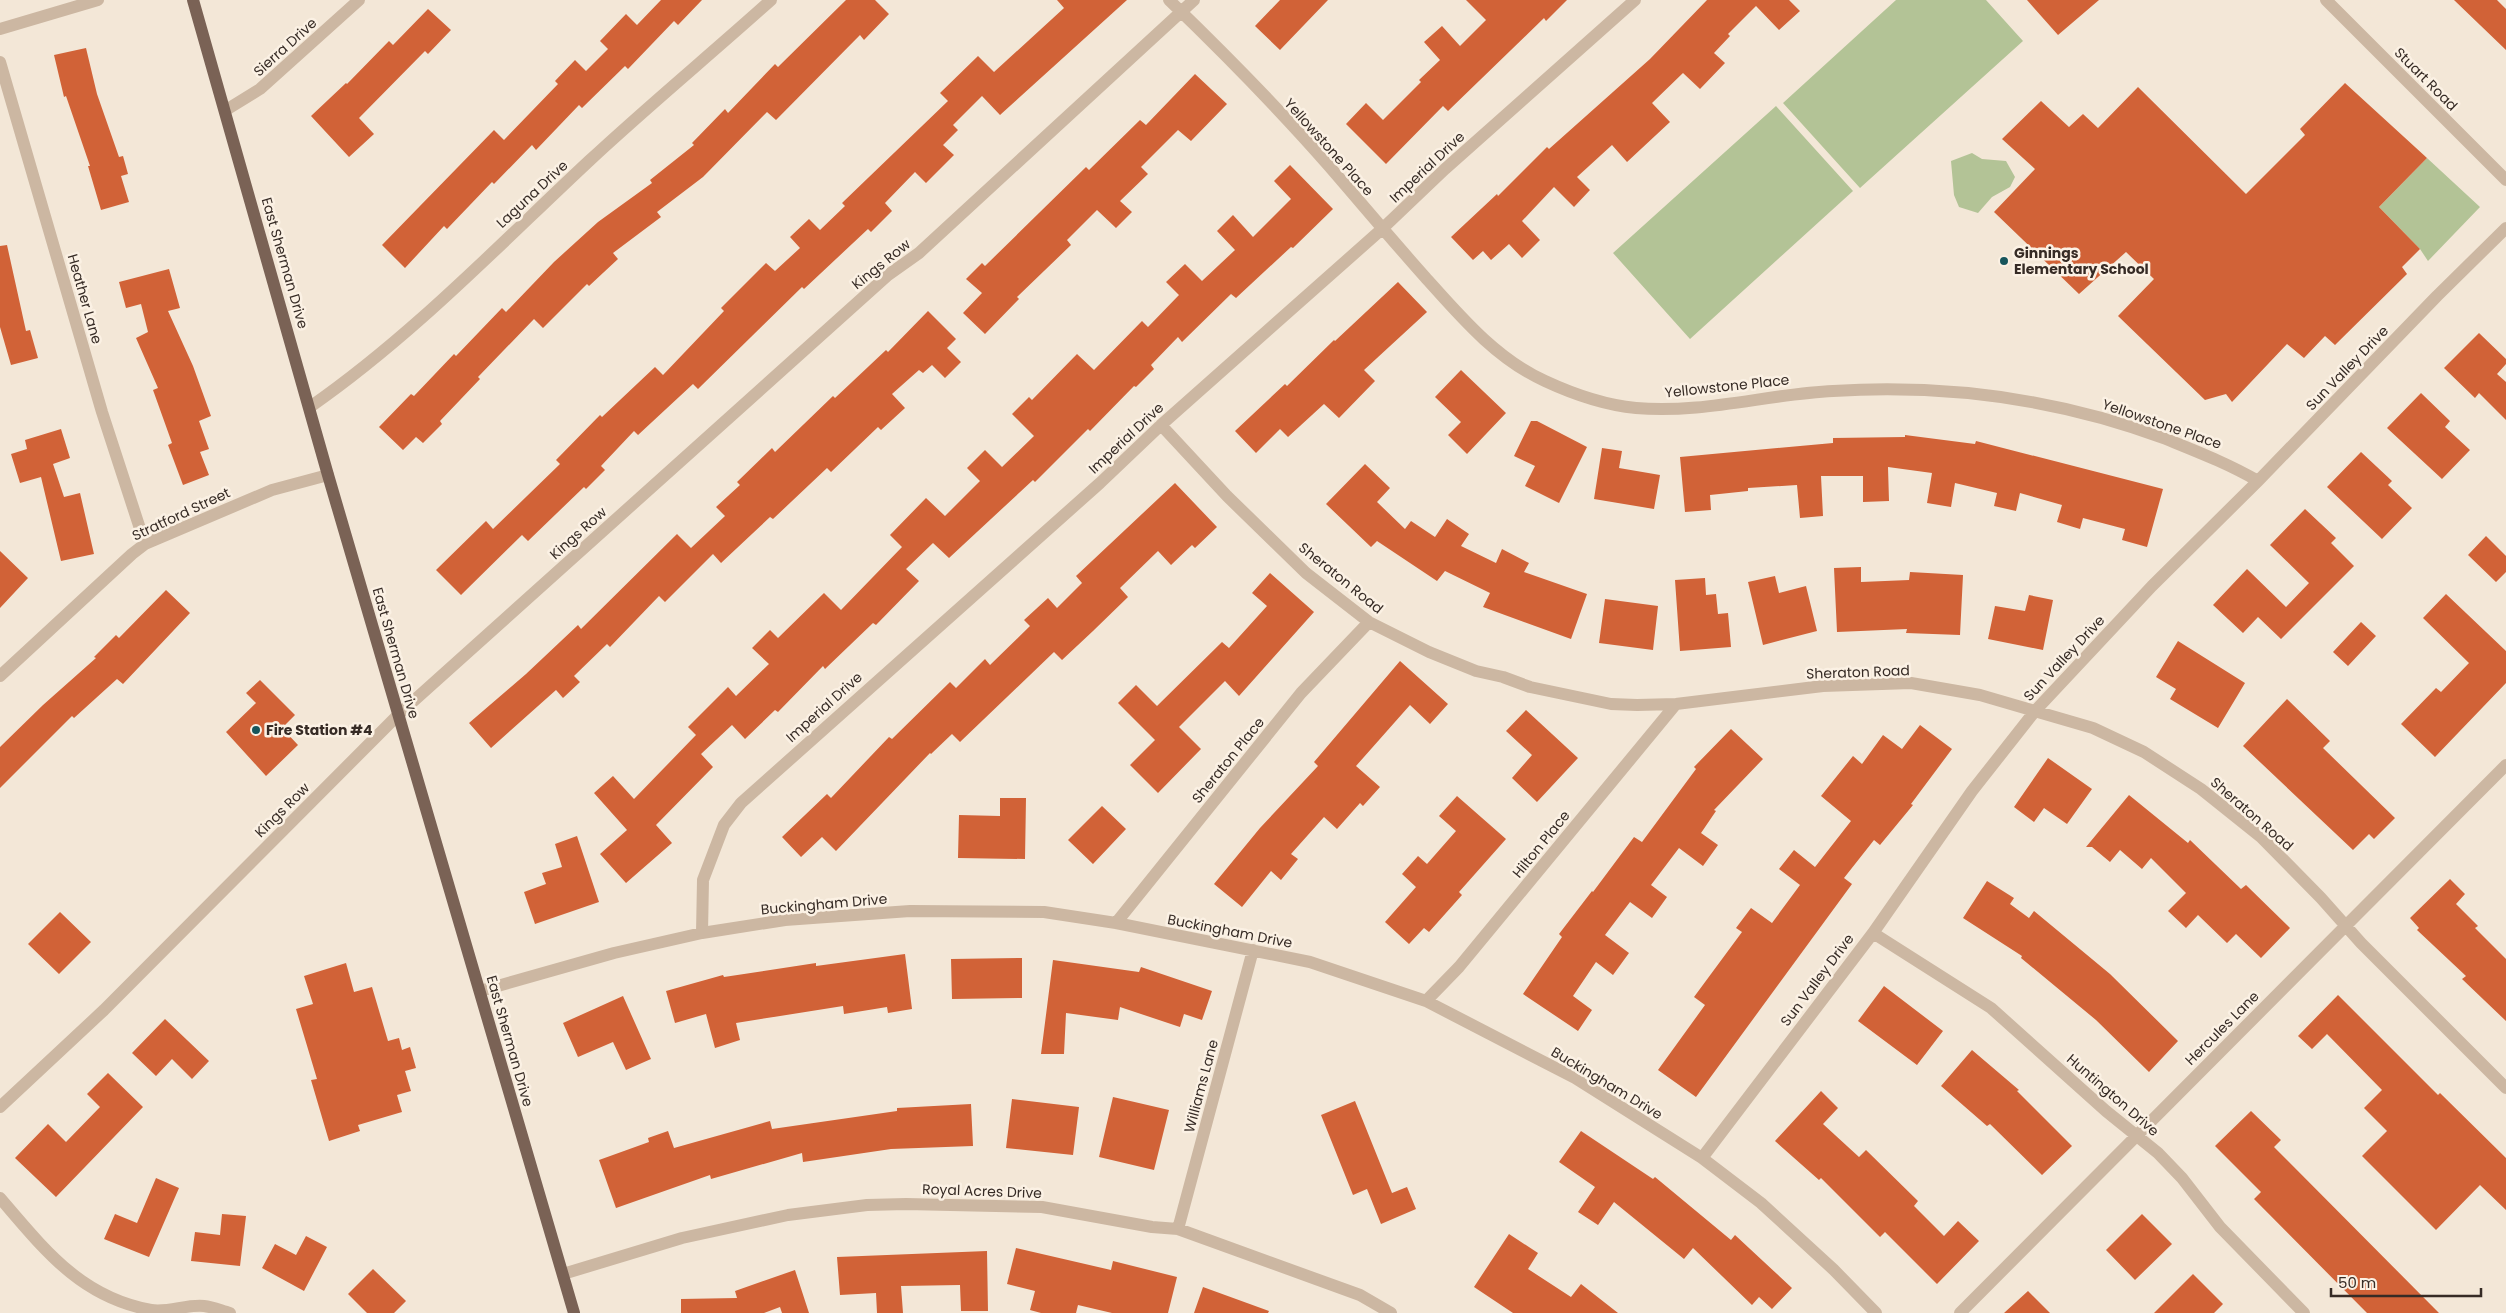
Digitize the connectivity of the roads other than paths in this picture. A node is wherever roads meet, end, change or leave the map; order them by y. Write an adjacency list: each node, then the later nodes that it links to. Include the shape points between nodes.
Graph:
1 (98, 0): 10 (street)
2 (193, 0): 12 (main road, East Sherman Drive)
3 (360, 0): 12 (street, Sierra Drive, via 260,89)
4 (771, 0): 16 (street, Laguna Drive, via 591,159 384,350)
5 (1169, 0): 9 (street, Yellowstone Place)
6 (1194, 0): 9 (street, Kings Row)
7 (1635, 0): 15 (street, Imperial Drive)
8 (2326, 0): 13 (street, Stuart Road)
9 (1180, 10): 15 (street, Yellowstone Place, via 1326,163); 25 (street, Kings Row, via 919,253 881,281)
10 (0, 29)
11 (0, 62): 20 (street, Heather Lane, via 102,412)
12 (226, 110): 16 (main road, East Sherman Drive)
13 (2506, 180)
14 (2506, 228): 19 (street, Sun Valley Drive)
15 (1382, 229): 17 (street, Imperial Drive); 19 (street, Yellowstone Place, via 1456,312 1499,354 1543,380 1597,401 1636,408 1669,408 1833,391 1903,389 1970,392 2046,404 2129,426 2228,464)
16 (310, 407): 18 (main road, East Sherman Drive)
17 (1161, 425): 21 (street, Sheraton Road, via 1227,496 1306,573); 30 (street, Imperial Drive, via 741,803 724,825 703,880)
18 (328, 475): 20 (street, Stratford Street, via 272,490); 25 (main road, East Sherman Drive)
19 (2258, 481): 24 (street, Sun Valley Drive, via 2152,586)
20 (146, 544): 22 (street, Stratford Street)
21 (1369, 622): 23 (street, Sheraton Road, via 1476,671 1530,687 1611,704); 27 (street, Sheraton Place, via 1301,693)
22 (0, 676)
23 (1676, 704): 24 (street, Sheraton Road, via 1823,686 1911,684 1980,695); 33 (street, Hilton Place, via 1460,966)
24 (2035, 712): 28 (street, Sheraton Road, via 2093,728 2144,752 2202,789 2261,837); 29 (street, Sun Valley Drive, via 1972,791)
25 (399, 714): 32 (main road, East Sherman Drive); 35 (street, Kings Row, via 104,1010)
26 (2506, 765): 28 (street, Hercules Lane)
27 (1116, 923): 30 (street, Buckingham Drive, via 1044,912 910,911 785,920); 31 (street, Buckingham Drive)
28 (2345, 926): 34 (street, Sheraton Road); 36 (street, Hercules Lane)
29 (1873, 933): 36 (street, Huntington Drive, via 1991,1008); 37 (street, Sun Valley Drive)
30 (702, 934): 32 (street, Buckingham Drive, via 614,953)
31 (1253, 950): 33 (street, Buckingham Drive, via 1310,962); 39 (street, Williams Lane)
32 (480, 991): 40 (main road, East Sherman Drive)
33 (1426, 1001): 37 (street, Buckingham Drive, via 1574,1078)
34 (2506, 1088)
35 (0, 1108)
36 (2137, 1136): 46 (street, Hercules Lane); 47 (street, Huntington Drive, via 2182,1178 2220,1227)
37 (1702, 1158): 45 (street, Buckingham Drive, via 1760,1203)
38 (0, 1198): 41 (street, via 44,1250 87,1287)
39 (1178, 1229): 40 (street, Royal Acres Drive, via 1042,1207 867,1205 788,1215 682,1238); 44 (street, Royal Acres Drive, via 1360,1296)
40 (563, 1274): 43 (main road, East Sherman Drive)
41 (152, 1312): 42 (street, via 204,1306)
42 (230, 1313)
43 (574, 1313)
44 (1391, 1313)
45 (1876, 1313)
46 (1960, 1313)
47 (2304, 1313)

